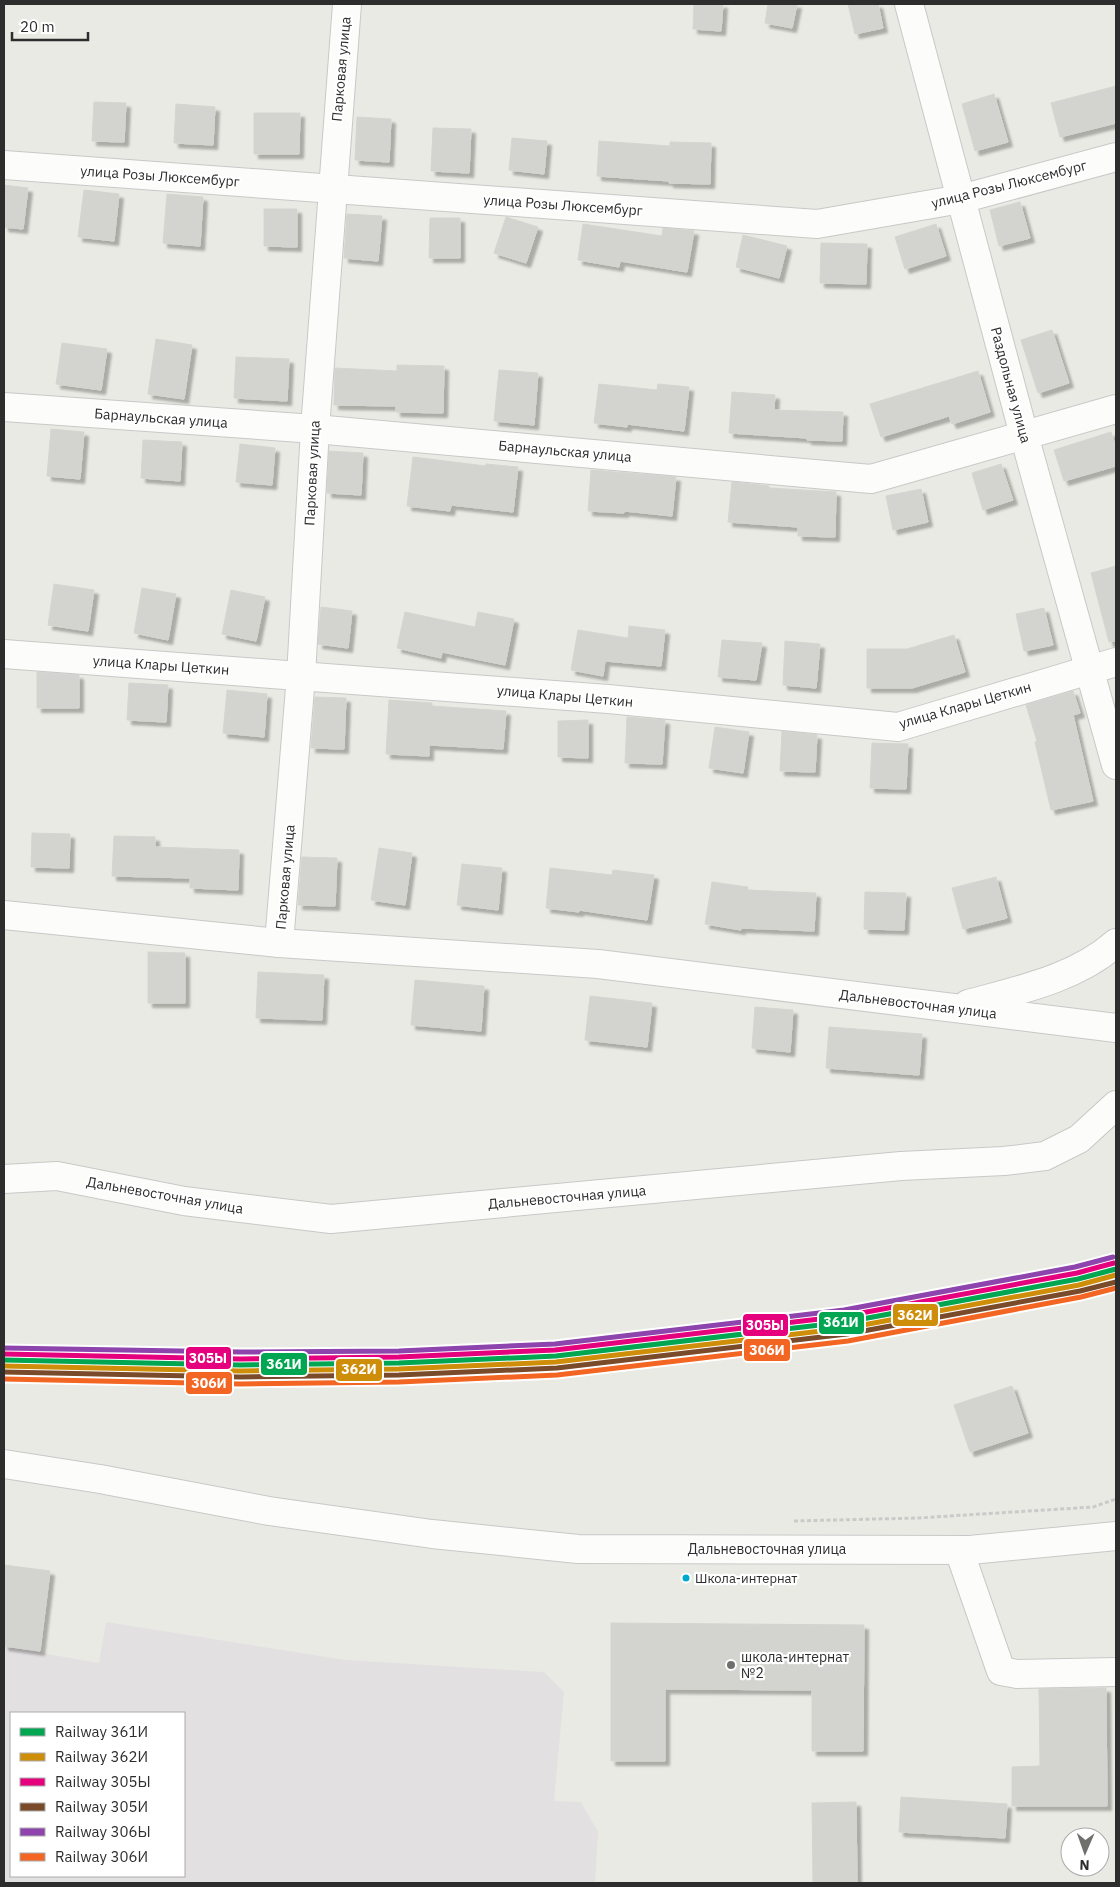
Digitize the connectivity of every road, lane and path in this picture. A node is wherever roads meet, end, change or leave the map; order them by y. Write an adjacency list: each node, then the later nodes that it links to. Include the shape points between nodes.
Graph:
1 (347, 4): 5 (street, Парковая улица)
2 (909, 4): 6 (street, Раздольная улица)
3 (1116, 157): 6 (street, улица Розы Люксембург)
4 (4, 165): 5 (street, улица Розы Люксембург)
5 (332, 188): 6 (street, улица Розы Люксембург, via 817,224); 9 (street, Парковая улица)
6 (961, 199): 10 (street, Раздольная улица)
7 (4, 407): 9 (street, Барнаульская улица)
8 (1116, 410): 10 (street, Барнаульская улица)
9 (315, 429): 10 (street, Барнаульская улица, via 871,479); 14 (street, Парковая улица)
10 (1024, 435): 13 (street, Раздольная улица)
11 (4, 654): 14 (street, улица Клары Цеткин)
12 (1116, 662): 13 (street, улица Клары Цеткин)
13 (1090, 669): 14 (street, улица Клары Цеткин, via 898,727 608,699); 15 (street, Раздольная улица)
14 (301, 676): 17 (street, Парковая улица)
15 (1116, 765)
16 (4, 914): 17 (street, Дальневосточная улица)
17 (279, 943): 19 (street, Дальневосточная улица, via 598,964)
18 (1116, 943): 19 (street, via 1101,956 1049,982)
19 (954, 1008): 20 (street, Дальневосточная улица)
20 (1116, 1028)
21 (1116, 1105): 22 (street, Дальневосточная улица, via 1079,1140 1044,1156 891,1167 331,1219 184,1201 57,1176)
22 (4, 1179)
23 (4, 1464): 27 (street, Дальневосточная улица, via 269,1510 432,1534 578,1549)
24 (1116, 1499): 25 (path, via 1093,1507 918,1518)
25 (792, 1521)
26 (1116, 1536): 27 (street, Дальневосточная улица)
27 (959, 1550): 28 (street, via 1001,1671 1017,1674)
28 (1116, 1672)

